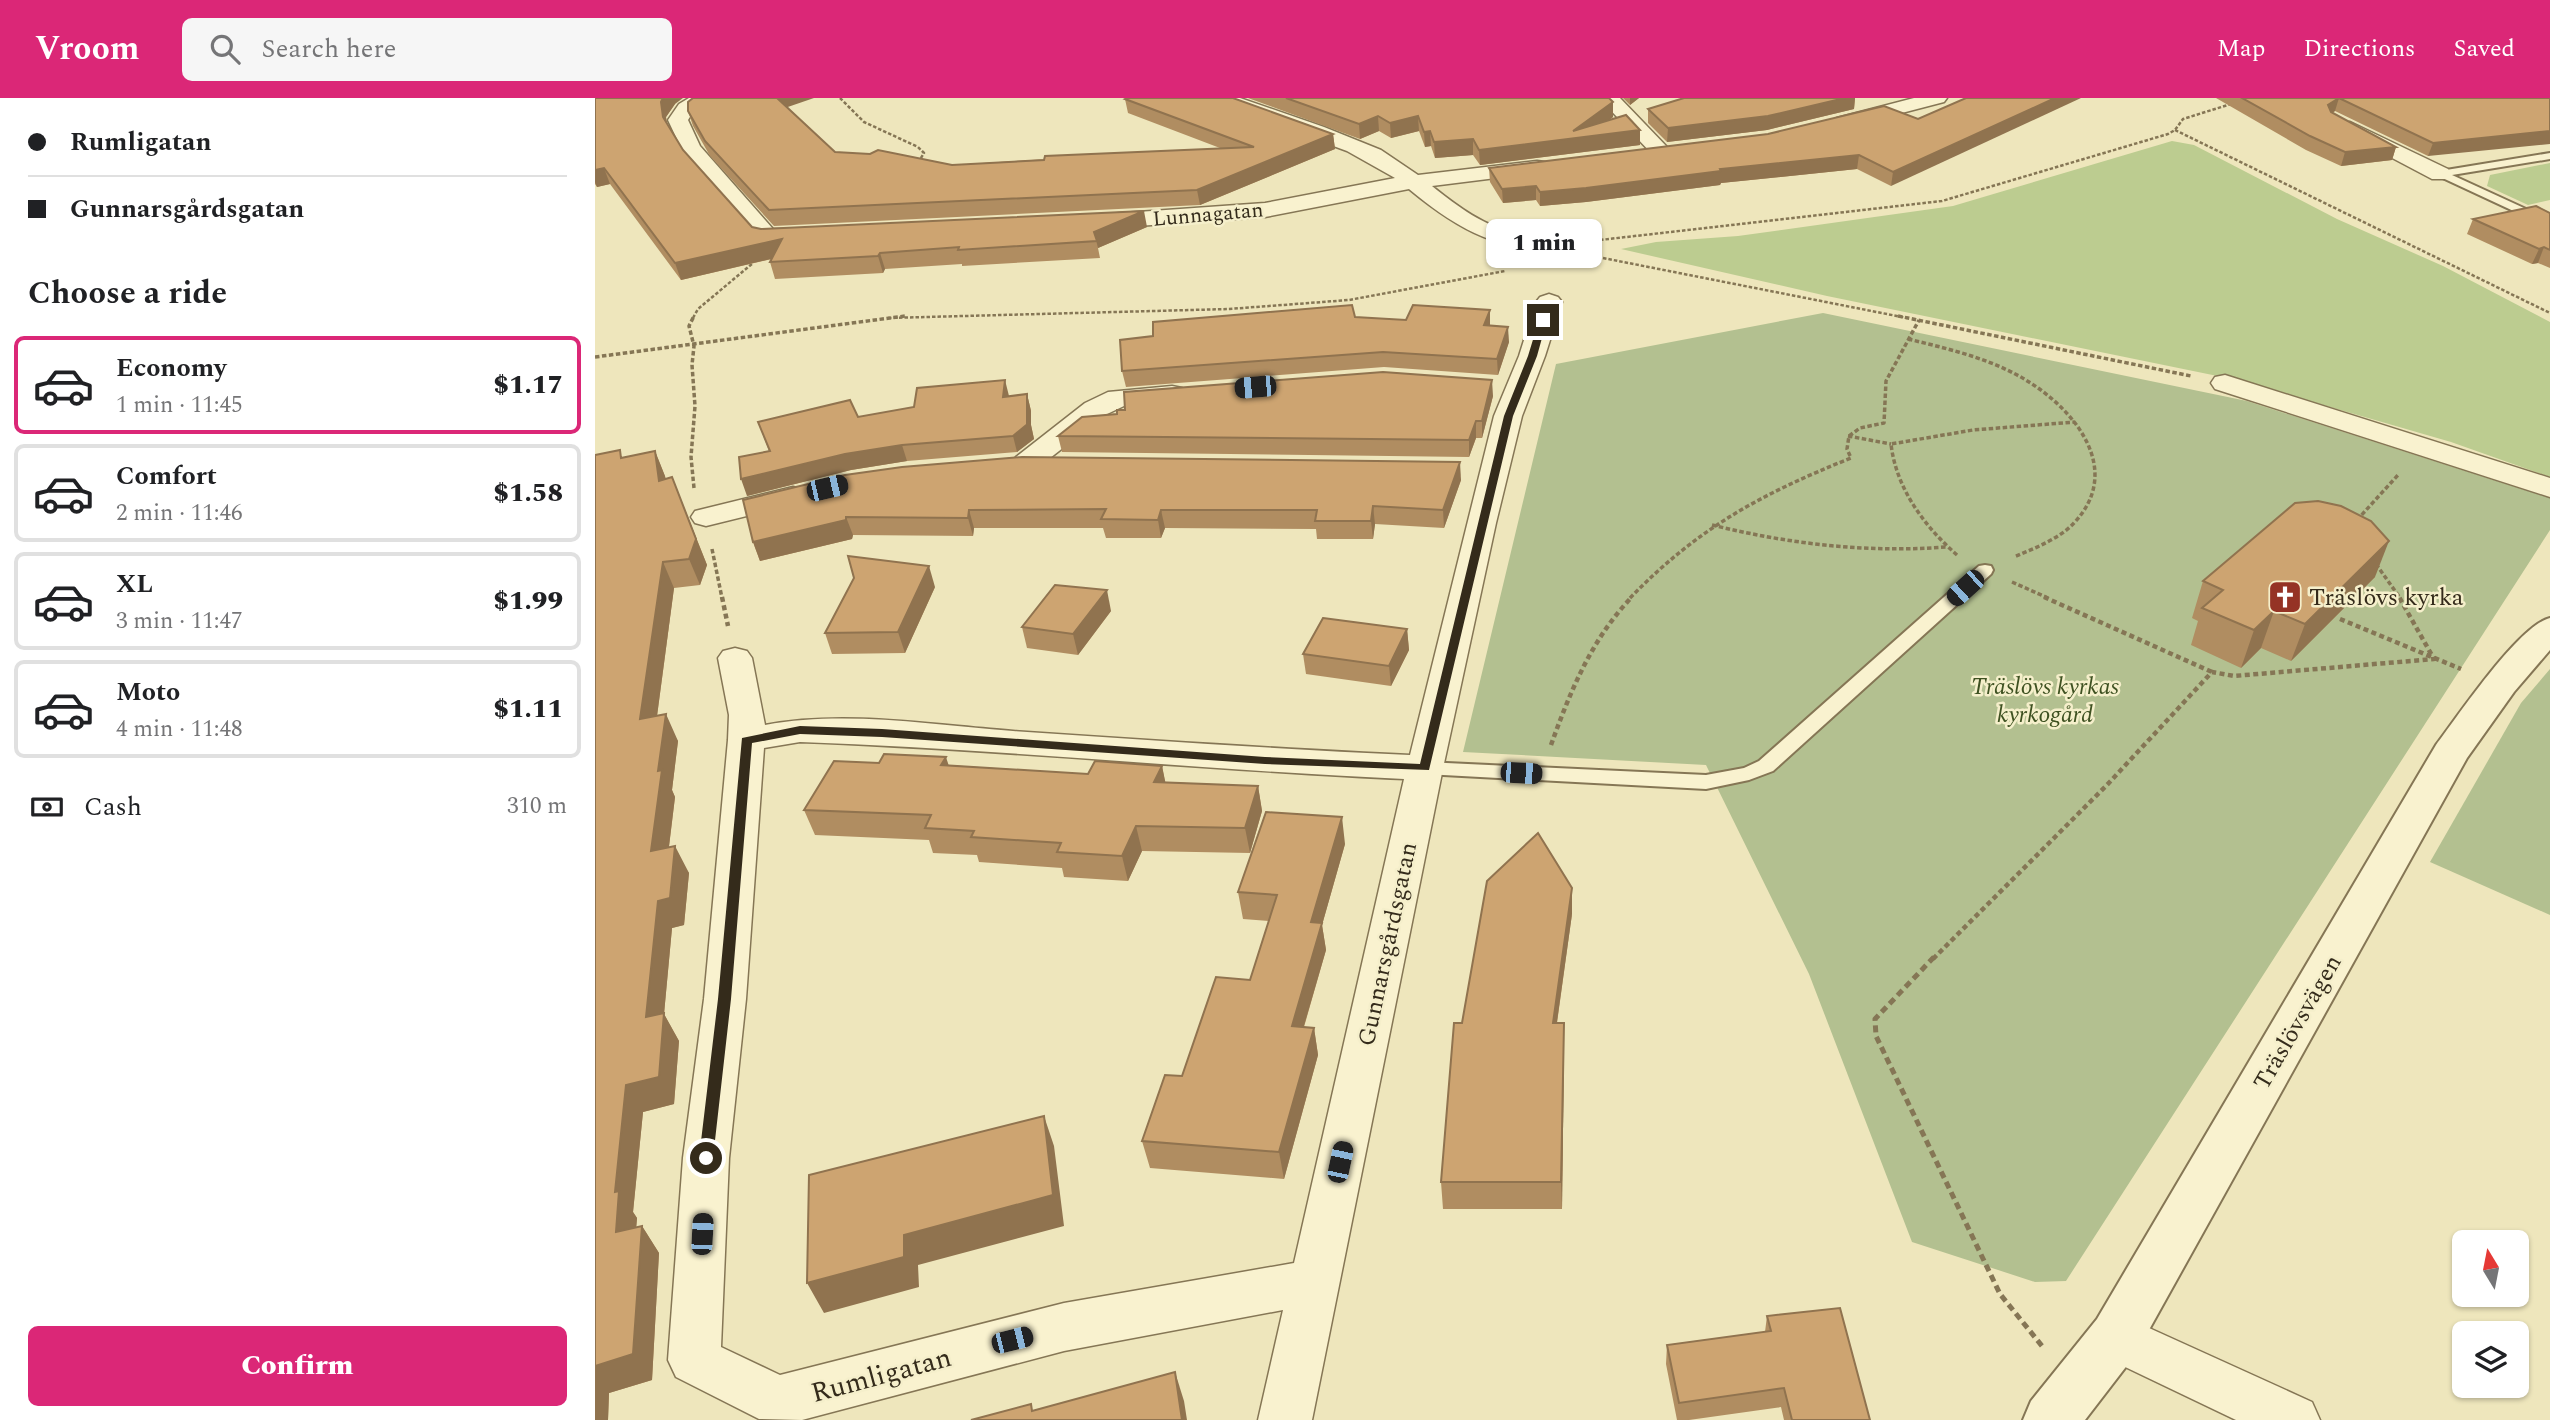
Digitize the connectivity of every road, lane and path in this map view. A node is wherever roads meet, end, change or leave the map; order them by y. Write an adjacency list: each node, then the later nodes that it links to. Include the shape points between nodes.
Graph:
1 (704, 98): 21 (street, via 686,108 678,120 690,148 767,236)
2 (840, 98): 14 (path, via 864,122 918,147 923,158)
3 (1221, 98): 17 (street, via 1372,155)
4 (1609, 98): 11 (street)
5 (1937, 98): 8 (street)
6 (2240, 102): 9 (path, via 2183,119)
7 (2336, 120): 16 (street)
8 (1820, 128)
9 (2175, 130): 22 (path, via 1942,201 1603,239); 24 (path)
10 (1688, 149): 11 (street)
11 (1661, 152): 12 (street)
12 (1633, 155)
13 (2550, 156): 16 (lane)
14 (918, 164)
15 (1564, 164): 17 (street, Lunnagatan)
16 (2440, 174): 19 (lane)
17 (1411, 181): 18 (street, Lunnagatan, via 1240,213); 22 (street, via 1473,226 1503,238)
18 (1074, 223)
19 (2550, 224)
20 (826, 234): 21 (street)
21 (784, 236): 27 (path, via 698,309 689,326)
22 (1568, 251): 25 (path); 27 (path, via 1478,278 1349,300 1229,309 899,316)
23 (1549, 302): 51 (street, Gunnarsgårdsgatan, via 1506,386 1508,416 1483,469 1481,523)
24 (2550, 313)
25 (1919, 320): 26 (path); 29 (path)
26 (1908, 339): 31 (path, via 2004,369 2054,400); 32 (path, via 1886,381 1884,423 1863,426)
27 (694, 346): 28 (path); 38 (path, via 691,457 694,494)
28 (595, 357)
29 (2225, 383): 34 (street)
30 (1200, 391): 35 (street, via 1118,398 1013,464)
31 (2075, 422): 33 (path, via 1973,430); 43 (path, via 2096,466 2096,483 2088,503 2062,533)
32 (1848, 436): 33 (path); 39 (path, via 1845,449 1851,458 1770,491)
33 (1891, 444): 41 (path, via 1897,474 1909,497)
34 (2425, 446): 37 (street); 40 (path)
35 (1068, 465)
36 (825, 488): 38 (street)
37 (2550, 488)
38 (706, 516): 46 (path)
39 (1712, 525): 41 (path, via 1836,550); 52 (path, via 1650,576 1597,641 1555,731)
40 (2348, 529)
41 (1947, 547): 43 (path)
42 (2374, 561): 47 (path, via 2391,582)
43 (1985, 570): 48 (path); 52 (lane, via 1766,766 1749,774 1706,782)
44 (2340, 619): 47 (path)
45 (2550, 628): 49 (street, Träslövsvägen)
46 (735, 658): 50 (street, Rumligatan, via 747,715)
47 (2434, 659): 48 (path, via 2234,676); 49 (path)
48 (2212, 672): 55 (path, via 1875,1019 1876,1036 2000,1294 2032,1336)
49 (2501, 684): 54 (street, Träslövsvägen, via 2450,754)
50 (746, 740): 51 (street, via 800,730 882,733); 53 (street, Rumligatan, via 725,999 706,1158 694,1360 778,1401 1064,1327)
51 (1425, 768): 52 (lane); 53 (street, Gunnarsgårdsgatan)
52 (1545, 774)
53 (1315, 1282): 56 (street, Gunnarsgårdsgatan)
54 (2116, 1337): 55 (street, Träslövsvägen); 57 (street)
55 (2065, 1402)
56 (1285, 1420)
57 (2293, 1420)

